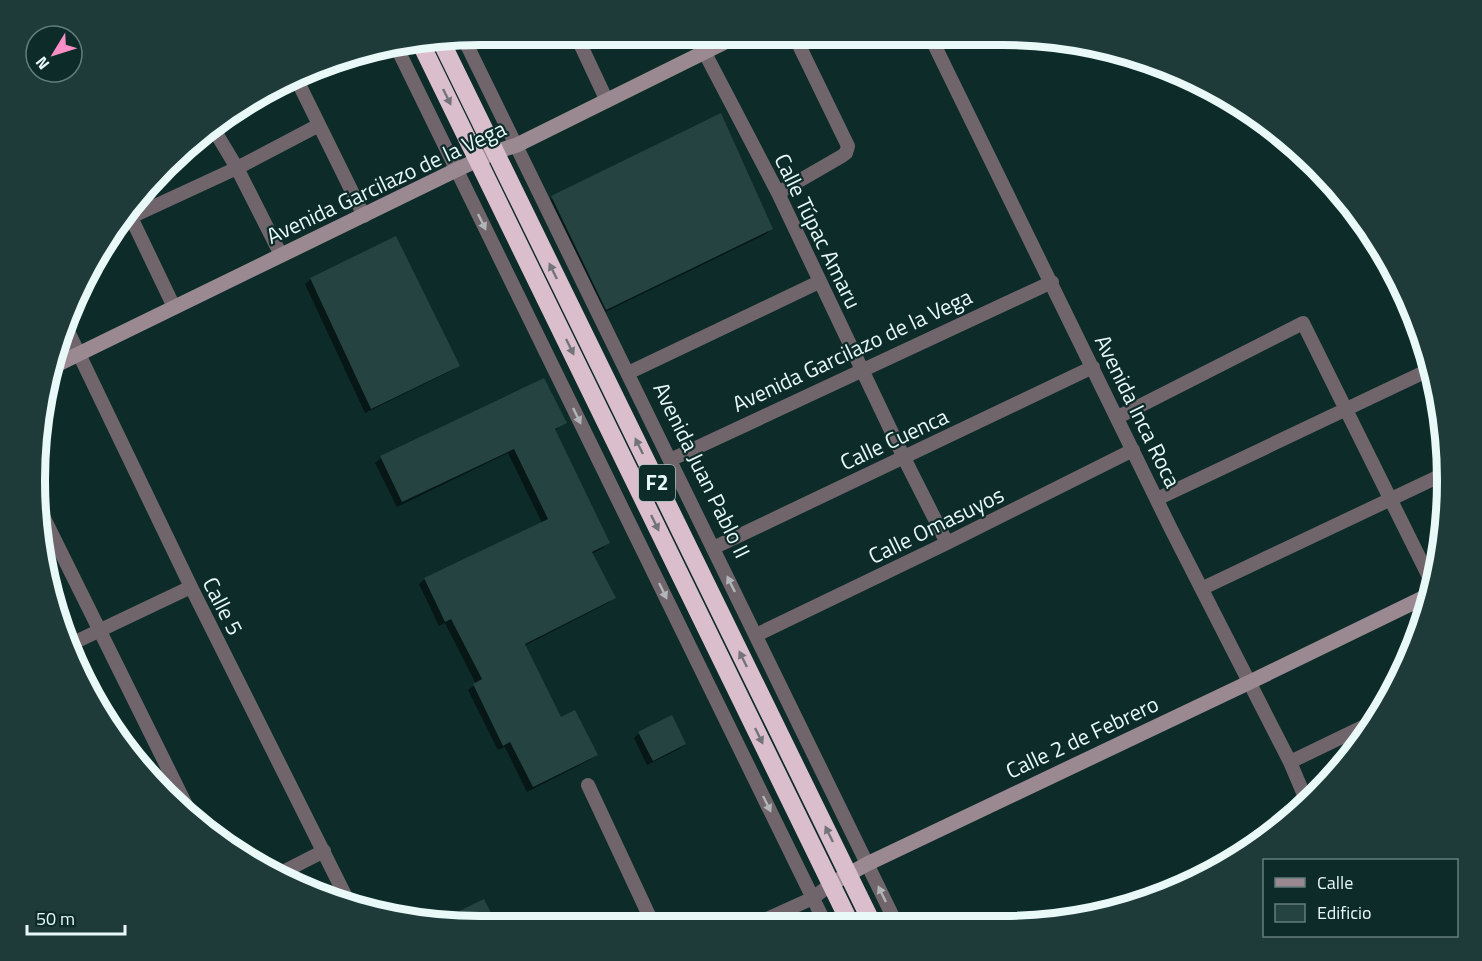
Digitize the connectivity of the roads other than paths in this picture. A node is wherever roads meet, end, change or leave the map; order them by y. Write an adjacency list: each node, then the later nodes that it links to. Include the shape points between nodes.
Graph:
1 (467, 45): 15 (street, Avenida Juan Pablo II)
2 (581, 45): 12 (street)
3 (700, 45): 10 (street, Calle Túpac Amaru)
4 (720, 45): 10 (street, Avenida Garcilazo de la Vega)
5 (799, 45): 20 (street, via 848,146 842,156)
6 (934, 45): 26 (street, Avenida Inca Roca)
7 (444, 47): 16 (highway, Avenida Juan Pablo II / F2)
8 (423, 49): 17 (highway, F2, one-way to 17)
9 (399, 53): 19 (street)
10 (704, 54): 12 (street, Avenida Garcilazo de la Vega); 20 (street, Calle Túpac Amaru)
11 (299, 85): 13 (street)
12 (608, 101): 15 (street, Avenida Garcilazo de la Vega)
13 (319, 125): 18 (street); 22 (street)
14 (217, 134): 18 (street)
15 (517, 145): 16 (street, Avenida Garcilazo de la Vega); 34 (street, Avenida Juan Pablo II)
16 (495, 152): 17 (street, Avenida Garcilazo de la Vega); 62 (highway, Avenida Juan Pablo II / F2, one-way to 16)
17 (478, 160): 19 (street, Avenida Garcilazo de la Vega); 63 (highway, F2, one-way to 63)
18 (237, 168): 21 (street); 24 (street)
19 (456, 170): 22 (street, Avenida Garcilazo de la Vega); 65 (street, one-way to 65)
20 (778, 193): 25 (street, Calle Túpac Amaru)
21 (141, 208)
22 (364, 216): 24 (street, Avenida Garcilazo de la Vega)
23 (132, 219): 27 (street)
24 (280, 255): 27 (street, Avenida Garcilazo de la Vega)
25 (819, 282): 32 (street, Calle Túpac Amaru); 34 (street)
26 (1052, 282): 31 (street, Avenida Inca Roca); 32 (street, Avenida Garcilazo de la Vega)
27 (174, 307): 29 (street, Avenida Garcilazo de la Vega)
28 (70, 335): 29 (street, Calle 5)
29 (79, 354): 30 (street, Avenida Garcilazo de la Vega); 47 (street, Calle 5)
30 (62, 362)
31 (1093, 368): 36 (street, Avenida Inca Roca); 38 (street, Calle Cuenca)
32 (863, 370): 38 (street, Calle Túpac Amaru); 39 (street, Avenida Garcilazo de la Vega)
33 (1423, 373): 35 (street)
34 (628, 374): 39 (street, Avenida Juan Pablo II)
35 (1347, 409): 36 (street, via 1303,323); 41 (street); 42 (street)
36 (1118, 417): 37 (street, Avenida Inca Roca)
37 (1133, 450): 41 (street, Avenida Inca Roca); 44 (street, Calle Omasuyos)
38 (904, 458): 44 (street, Calle Túpac Amaru); 45 (street, Calle Cuenca)
39 (670, 460): 45 (street, Avenida Juan Pablo II)
40 (1437, 477): 42 (street)
41 (1157, 499): 48 (street, Avenida Inca Roca)
42 (1390, 500): 46 (street); 48 (street)
43 (48, 526): 50 (street)
44 (947, 543): 51 (street, Calle Omasuyos)
45 (713, 548): 51 (street, Avenida Juan Pablo II, one-way to 45)
46 (1427, 573)
47 (190, 587): 50 (street); 59 (street, Calle 5)
48 (1203, 588): 53 (street, Avenida Inca Roca)
49 (1420, 599): 53 (street, Calle 2 de Febrero)
50 (99, 630): 52 (street); 58 (street)
51 (756, 635): 60 (street, Avenida Juan Pablo II)
52 (76, 642)
53 (1250, 682): 55 (street, Avenida Inca Roca); 60 (street, Calle 2 de Febrero)
54 (1359, 729): 55 (street)
55 (1290, 762): 57 (street, Avenida Inca Roca)
56 (588, 785): 66 (street)
57 (1303, 794)
58 (182, 797)
59 (324, 851): 61 (street); 64 (street, Calle 5)
60 (867, 864): 62 (street, Calle 2 de Febrero); 71 (street, Avenida Juan Pablo II, one-way to 60)
61 (286, 870)
62 (848, 873): 63 (street, Calle 2 de Febrero); 70 (highway, Avenida Juan Pablo II / F2)
63 (831, 884): 65 (street, Calle 2 de Febrero); 69 (highway, F2)
64 (345, 894)
65 (813, 898): 67 (street, Calle 2 de Febrero); 68 (street)
66 (649, 916)
67 (774, 916)
68 (822, 916)
69 (846, 916)
70 (869, 916)
71 (893, 916)

